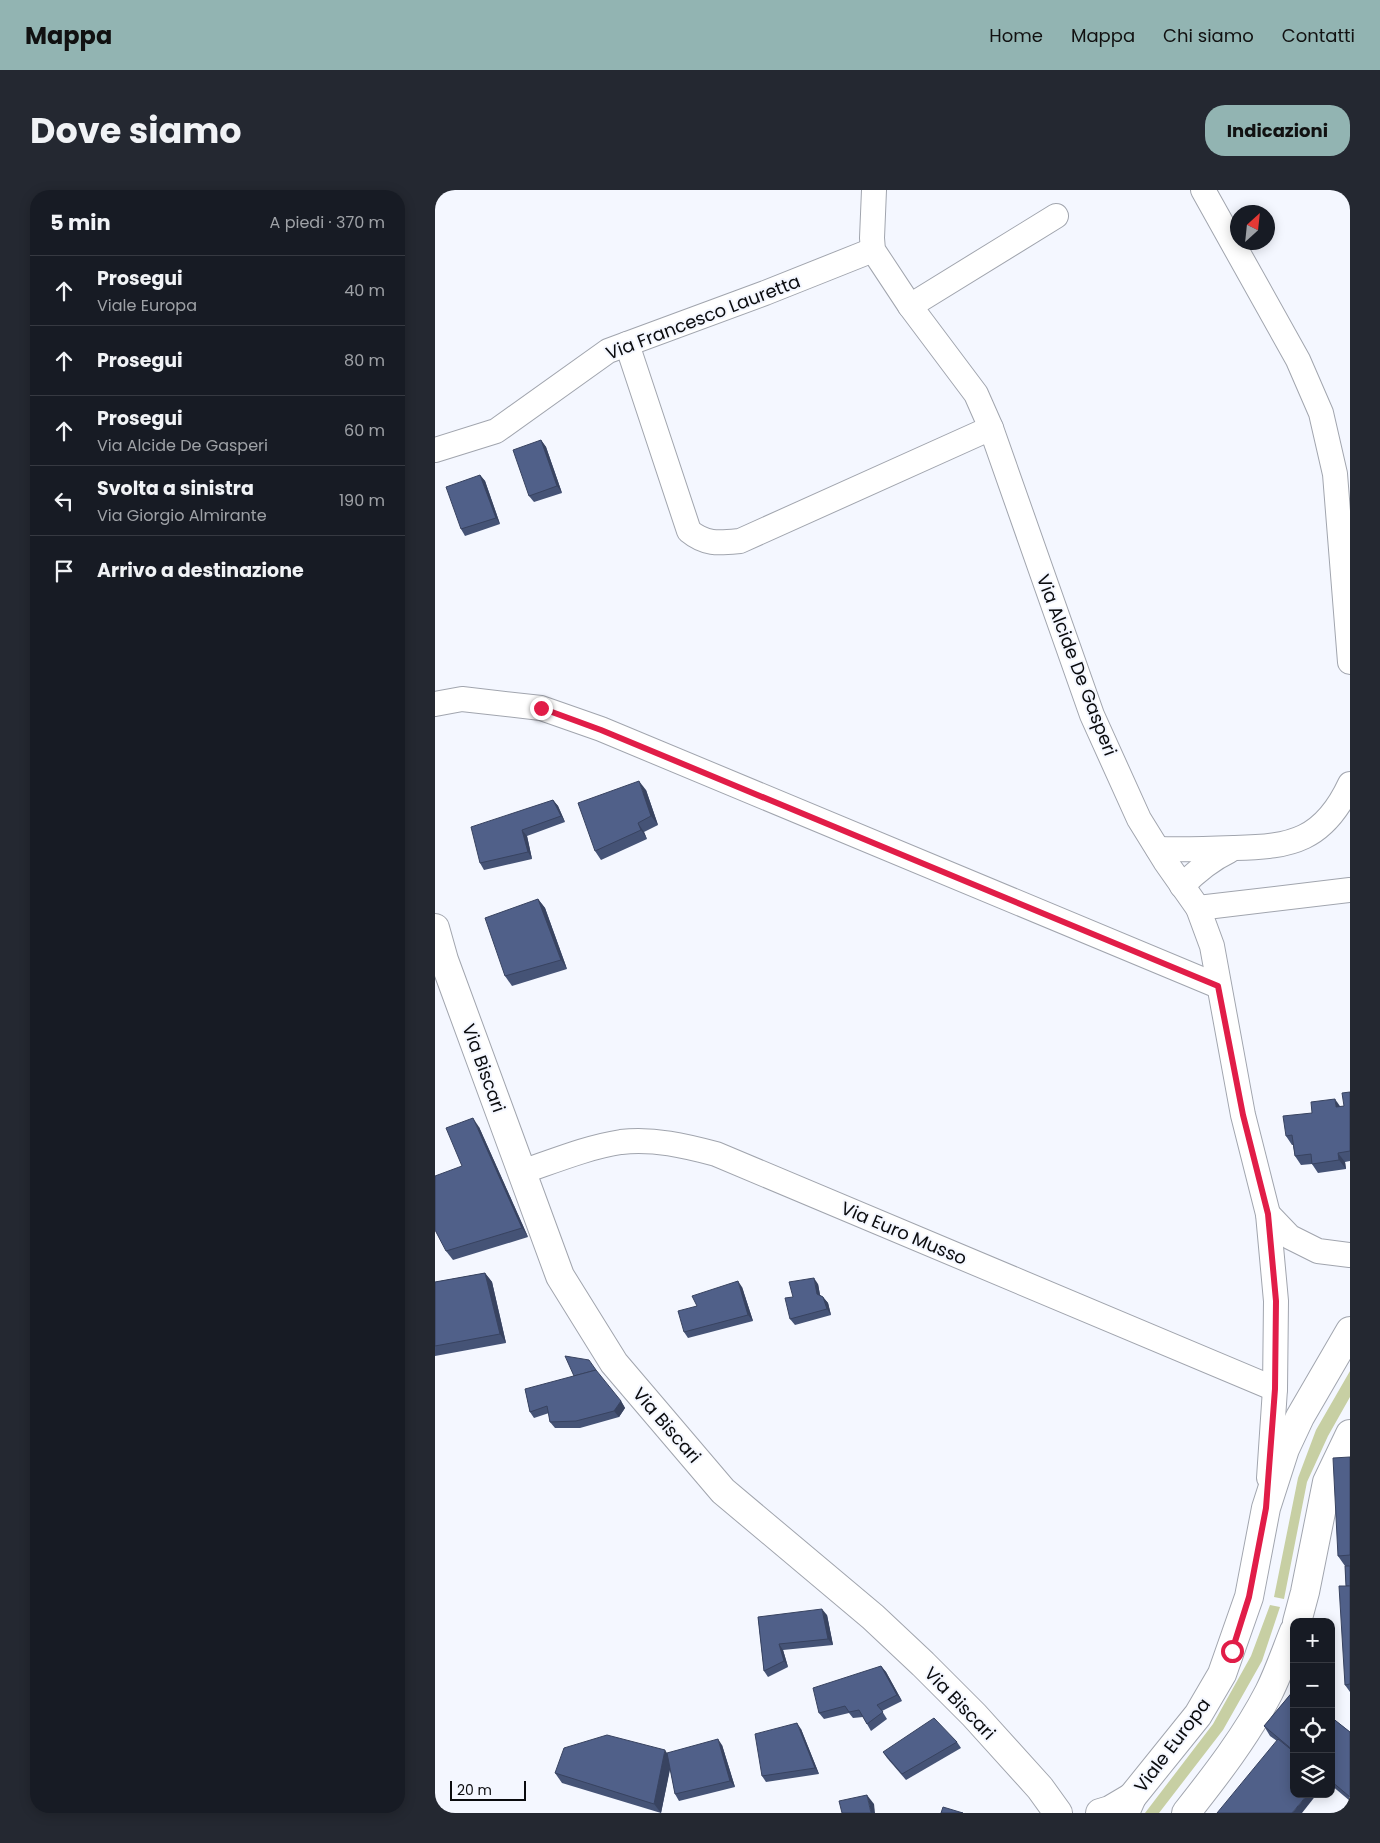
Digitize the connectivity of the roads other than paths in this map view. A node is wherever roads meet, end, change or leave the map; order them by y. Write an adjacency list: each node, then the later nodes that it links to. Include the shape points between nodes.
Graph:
1 (874, 190): 4 (street)
2 (1203, 190): 9 (street, via 1298,360 1321,413 1335,474)
3 (1056, 216): 5 (street)
4 (873, 250): 5 (street, Via Alcide De Gasperi); 6 (street, Via Francesco Lauretta)
5 (911, 306): 7 (street, Via Alcide De Gasperi, via 976,394)
6 (627, 344): 7 (street, via 689,531 698,539 717,544 740,541); 8 (street, Via Francesco Lauretta, via 608,351 496,431)
7 (991, 428): 13 (street, Via Alcide De Gasperi, via 1092,715 1139,819)
8 (435, 450)
9 (1350, 662)
10 (435, 704): 18 (street, via 462,699 541,708)
11 (1350, 784): 12 (street, via 1325,824 1306,837 1254,849)
12 (1235, 848): 13 (street); 14 (street, via 1200,868)
13 (1158, 849): 14 (street, Via Alcide De Gasperi)
14 (1183, 886): 16 (street, Via Alcide De Gasperi)
15 (1350, 890): 16 (street)
16 (1198, 908): 18 (street, Via Alcide De Gasperi, via 1212,946)
17 (435, 928): 19 (street, Via Biscari)
18 (1218, 986): 20 (street, Via Alcide De Gasperi, via 1243,1115)
19 (522, 1172): 23 (street, Via Euro Musso, via 624,1142 685,1145 716,1154); 29 (street, Via Biscari, via 560,1276 614,1363 723,1491 873,1617 916,1658 974,1715 1040,1788)
20 (1268, 1214): 21 (street, via 1290,1236 1318,1251); 23 (street, Via Alcide De Gasperi, via 1276,1301)
21 (1350, 1255)
22 (1350, 1331): 25 (street, Viale Europa, via 1300,1417 1285,1449)
23 (1275, 1389): 25 (street, Via Alcide De Gasperi)
24 (1350, 1434): 26 (street, via 1327,1482)
25 (1266, 1508): 28 (street, Viale Europa, via 1249,1597 1222,1674 1198,1716)
26 (1298, 1618)
27 (1290, 1641): 31 (street, via 1269,1692 1249,1728)
28 (1129, 1805): 30 (street)
29 (1058, 1813)
30 (1100, 1813)
31 (1186, 1813)

